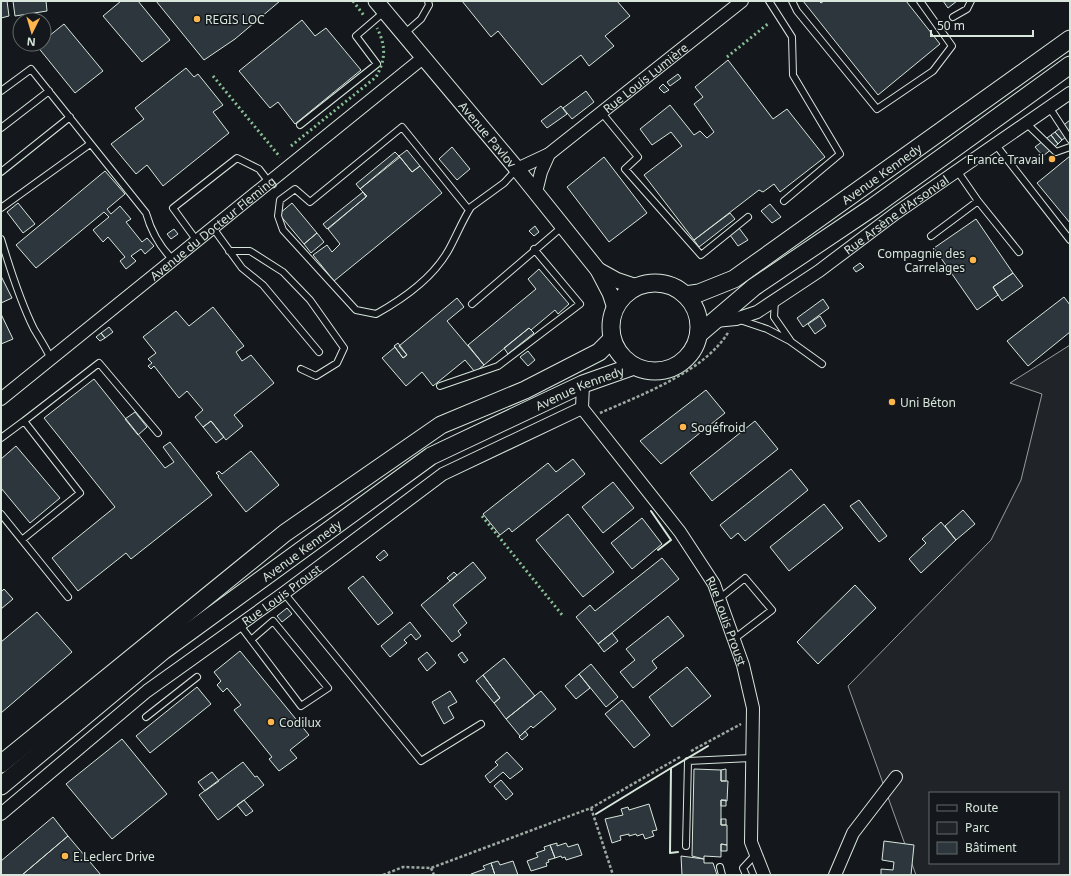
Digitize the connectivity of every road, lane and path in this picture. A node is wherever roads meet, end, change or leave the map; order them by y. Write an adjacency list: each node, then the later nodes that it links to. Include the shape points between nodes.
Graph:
1 (428, 1): 9 (lane, via 430,5 421,19)
2 (769, 1): 32 (lane, via 792,37 793,75 840,154)
3 (792, 1): 4 (lane, via 797,11 877,109 933,71 952,46)
4 (920, 1)
5 (972, 1): 8 (lane, via 967,9)
6 (734, 5): 17 (street, Rue Louis Lumière)
7 (380, 6): 9 (street, Avenue Pavlov); 20 (lane, via 356,36 377,64)
8 (954, 17)
9 (404, 34): 11 (street, Avenue Pavlov)
10 (1070, 39): 49 (main road, Avenue Kennedy, via 734,279 704,291)
11 (424, 57): 27 (street, Avenue Pavlov); 30 (street, Avenue du Docteur Fleming)
12 (1070, 65): 54 (main road, Avenue Kennedy, via 873,208 754,287)
13 (1, 90): 14 (lane, via 31,69)
14 (49, 91): 18 (lane); 21 (lane)
15 (1070, 93): 16 (street, Rue Arsène d'Arsonval)
16 (1049, 107): 19 (street, Rue Arsène d'Arsonval); 22 (lane)
17 (602, 113): 26 (street, Rue Louis Lumière); 36 (lane, via 638,157 625,169 701,255)
18 (70, 118): 23 (lane); 28 (lane)
19 (1026, 123): 24 (street, Rue Arsène d'Arsonval); 25 (lane, via 1056,152)
20 (300, 125)
21 (1, 128)
22 (1070, 139)
23 (90, 144): 34 (lane); 46 (lane, via 146,213 150,228 163,250)
24 (996, 145): 29 (street, Rue Arsène d'Arsonval); 41 (lane)
25 (1070, 147)
26 (549, 154): 27 (street, Rue Louis Lumière); 31 (street, Rue Louis Lumière)
27 (518, 169): 31 (street, Avenue Pavlov); 35 (lane)
28 (1, 172)
29 (958, 172): 33 (lane); 50 (street, Rue Arsène d'Arsonval)
30 (269, 182): 38 (street, Avenue du Docteur Fleming); 42 (lane, via 259,169 237,158 173,208)
31 (536, 192): 37 (street, Avenue Pavlov)
32 (784, 201)
33 (978, 201): 39 (lane); 45 (lane)
34 (1, 208)
35 (469, 210): 35 (lane, via 448,252 436,267 405,297 376,314 356,310 283,230 278,216 280,200 295,189 310,202 402,126)
36 (748, 217)
37 (562, 227): 43 (lane); 47 (street, Avenue Pavlov)
38 (213, 228): 42 (street, Avenue du Docteur Fleming); 44 (lane)
39 (931, 236)
40 (1, 238): 59 (lane, via 29,316)
41 (1070, 240)
42 (197, 241): 46 (street, Avenue du Docteur Fleming)
43 (534, 249): 51 (lane); 64 (lane, via 580,304 498,366)
44 (229, 250): 58 (lane, via 242,268 263,285); 62 (lane, via 250,252 283,272 310,300 344,348 337,363 316,376)
45 (1019, 252)
46 (173, 260): 59 (street, Avenue du Docteur Fleming)
47 (598, 270): 48 (street, Avenue Pavlov); 52 (street, Avenue Pavlov)
48 (637, 287): 49 (main road, via 662,284); 52 (main road, via 621,299)
49 (685, 295): 55 (main road, via 694,306)
50 (775, 300): 53 (street, Rue Arsène d'Arsonval, via 757,312); 57 (lane, via 774,317)
51 (472, 304)
52 (615, 308): 56 (main road, via 612,318)
53 (736, 319): 54 (street, Rue Arsène d'Arsonval); 57 (lane, via 767,329); 66 (path, via 724,340 696,364 660,387)
54 (715, 321): 55 (main road, Avenue Kennedy)
55 (699, 334): 61 (main road, via 686,358 675,367 662,371 647,371)
56 (612, 340): 61 (main road, via 617,350); 83 (main road, Avenue Kennedy, via 599,352 525,390 441,425 285,533)
57 (790, 341): 60 (lane)
58 (319, 352)
59 (51, 359): 65 (street, Avenue du Docteur Fleming)
60 (822, 364)
61 (634, 366): 63 (main road, Avenue Kennedy)
62 (301, 369)
63 (583, 384): 66 (street); 85 (main road, Avenue Kennedy, via 431,456 163,651)
64 (440, 386)
65 (1, 399)
66 (586, 413): 72 (street, Rue Louis Proust, via 443,474); 74 (street, Rue Louis Proust, via 680,532 714,584)
67 (24, 422): 68 (lane, via 99,363); 69 (lane); 71 (lane, via 80,493)
68 (158, 433)
69 (1, 438)
70 (1, 514): 71 (lane)
71 (23, 539): 73 (lane)
72 (284, 593): 75 (street, Rue Louis Proust); 81 (lane, via 421,761)
73 (68, 597)
74 (720, 598): 76 (street, Rue Louis Proust); 76 (lane, via 745,578 772,610)
75 (239, 624): 77 (lane); 87 (street, Rue Louis Proust, via 146,691)
76 (734, 639): 80 (street, Rue Louis Proust, via 743,665)
77 (251, 640): 77 (lane, via 301,706 328,688 273,621)
78 (197, 677): 79 (lane)
79 (146, 717)
80 (752, 719): 82 (street, Rue Louis Proust); 86 (path)
81 (480, 724)
82 (751, 758): 88 (lane, via 688,761); 89 (street, Rue Louis Proust, via 751,842)
83 (1, 764)
84 (896, 777): 92 (street, via 854,833)
85 (1, 786)
86 (591, 808): 91 (path); 95 (path)
87 (1, 814)
88 (686, 846)
89 (756, 854): 97 (lane, via 743,868); 98 (street, Rue Louis Proust)
90 (720, 867): 96 (lane)
91 (431, 868): 93 (path, via 404,867); 94 (path)
92 (834, 874)
93 (383, 875)
94 (434, 875)
95 (613, 875)
96 (722, 875)
97 (746, 875)
98 (764, 875)

